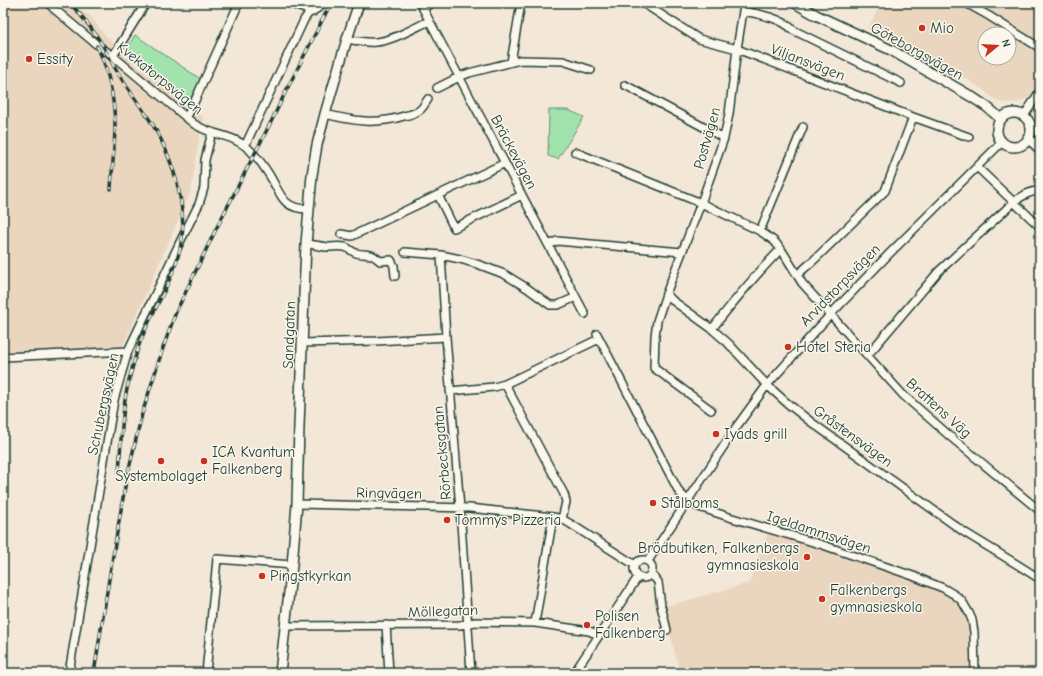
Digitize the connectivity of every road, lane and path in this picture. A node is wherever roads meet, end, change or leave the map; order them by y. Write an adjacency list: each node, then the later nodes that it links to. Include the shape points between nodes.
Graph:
1 (49, 3): 18 (street, Kvekatorpsvägen)
2 (146, 3): 18 (street)
3 (238, 3): 30 (street)
4 (289, 3): 13 (street)
5 (322, 3): 13 (street, via 320,8)
6 (359, 3): 15 (main road, Sandgatan)
7 (432, 3): 12 (street)
8 (521, 3): 19 (street)
9 (643, 3): 17 (street, Viljansvägen, via 699,39)
10 (795, 3): 31 (main road, Göteborgsvägen, via 892,50 972,97)
11 (966, 3): 16 (street)
12 (421, 6): 14 (street, Bräckevägen)
13 (313, 12): 38 (street, via 304,20)
14 (429, 21): 15 (street, via 376,42); 21 (street, Bräckevägen)
15 (347, 39): 27 (main road, Sandgatan)
16 (1040, 48)
17 (737, 49): 22 (street, Postvägen, via 743,11 763,15 788,24 793,30); 29 (street, Viljansvägen); 35 (street, Postvägen)
18 (113, 56): 30 (street, Kvekatorpsvägen)
19 (511, 62): 20 (street, via 563,61); 21 (street)
20 (591, 70)
21 (459, 77): 24 (street); 41 (street, Bräckevägen)
22 (901, 83)
23 (625, 85): 35 (street)
24 (437, 88)
25 (1040, 91): 28 (street)
26 (428, 99): 27 (street, via 420,109 397,119 350,120)
27 (325, 114): 48 (main road, Sandgatan, via 317,145)
28 (1024, 116): 31 (main road, via 1012,112); 36 (main road, via 1030,126)
29 (913, 117): 34 (street, Viljansvägen); 58 (street, via 885,191)
30 (186, 118): 33 (street, Kvekatorpsvägen)
31 (1000, 119): 37 (main road, via 997,132)
32 (803, 127): 50 (street)
33 (212, 132): 38 (street, Kvekatorpsvägen); 67 (street, Schubergsvägen, via 205,160 204,188 199,204)
34 (969, 137)
35 (724, 138): 47 (street, Postvägen)
36 (1028, 138): 37 (main road, via 1017,146); 39 (main road)
37 (1002, 142): 42 (street, Arvidstorpsvägen)
38 (245, 146): 48 (street, Kvekatorpsvägen, via 270,175 286,202 295,208)
39 (1040, 149)
40 (576, 152): 47 (street, Brattens Väg)
41 (505, 163): 44 (street); 45 (street, Bräckevägen)
42 (977, 167): 46 (street); 63 (street, Arvidstorpsvägen)
43 (1040, 190): 46 (street, via 1024,194)
44 (438, 195): 45 (street, via 454,228); 51 (street, via 352,236)
45 (522, 196): 53 (street, Bräckevägen)
46 (1014, 202): 49 (street); 68 (street, via 939,271)
47 (701, 203): 50 (street, Brattens Väg); 56 (street, Postvägen)
48 (308, 209): 52 (main road, Sandgatan)
49 (1040, 227)
50 (760, 231): 54 (street, Brattens Väg)
51 (340, 234)
52 (306, 244): 59 (street, via 343,246 358,254 371,254 380,261 390,260 394,266); 66 (main road, Sandgatan)
53 (549, 246): 56 (street, via 557,241); 61 (street, Bräckevägen)
54 (781, 249): 58 (street, Brattens Väg); 64 (street, via 760,270)
55 (405, 252): 57 (street)
56 (682, 252): 60 (street, Postvägen)
57 (441, 255): 61 (street, via 504,274 550,305 558,305); 65 (street, Rörbecksgatan)
58 (797, 275): 63 (street, Brattens Väg)
59 (395, 276)
60 (666, 294): 64 (street, Gråstensvägen); 73 (street, Postvägen, via 657,320 654,368)
61 (576, 297): 62 (street, Bräckevägen)
62 (585, 314)
63 (830, 315): 68 (street, Brattens Väg); 71 (street, Arvidstorpsvägen)
64 (712, 329): 71 (street, Gråstensvägen)
65 (446, 337): 66 (street); 72 (street, Rörbecksgatan)
66 (303, 343): 75 (main road, Sandgatan)
67 (128, 351): 69 (street); 93 (street, Schubergsvägen, via 114,400)
68 (867, 356): 77 (street, Brattens Väg, via 912,404)
69 (3, 357)
70 (505, 384): 72 (street, via 494,388); 74 (street, via 598,337 679,492); 79 (street, via 564,494 566,502)
71 (768, 385): 74 (street, Arvidstorpsvägen, via 737,426); 85 (street, Gråstensvägen, via 811,422 920,501 964,532)
72 (450, 391): 76 (street, Rörbecksgatan)
73 (712, 410)
74 (688, 500): 80 (street, Arvidstorpsvägen); 99 (street, Igeldammsvägen, via 696,506 913,576 955,595 969,613 974,632)
75 (298, 504): 76 (street, Ringvägen); 81 (main road, Sandgatan)
76 (460, 508): 78 (street, Ringvägen); 87 (street, Rörbecksgatan)
77 (1040, 511)
78 (553, 517): 79 (street, Ringvägen); 86 (street)
79 (562, 520): 82 (street, Ringvägen)
80 (648, 561): 82 (street, via 642,559); 83 (street, via 652,566)
81 (292, 565): 89 (main road, Sandgatan); 94 (street, via 217,559)
82 (635, 565): 84 (street, via 634,570)
83 (650, 575): 84 (street, via 646,578); 90 (street, via 658,582)
84 (638, 577): 91 (street)
85 (1040, 579)
86 (534, 623): 87 (street, Möllegatan); 91 (street, Möllegatan, via 589,631)
87 (468, 624): 88 (street, Möllegatan); 97 (street, Rörbecksgatan)
88 (386, 625): 89 (street, Möllegatan); 96 (street)
89 (285, 626): 95 (main road, Sandgatan)
90 (667, 630)
91 (599, 635): 92 (street)
92 (576, 671): 98 (street)
93 (70, 673)
94 (206, 673)
95 (280, 673)
96 (389, 673)
97 (472, 673)
98 (584, 673)
99 (976, 673)

